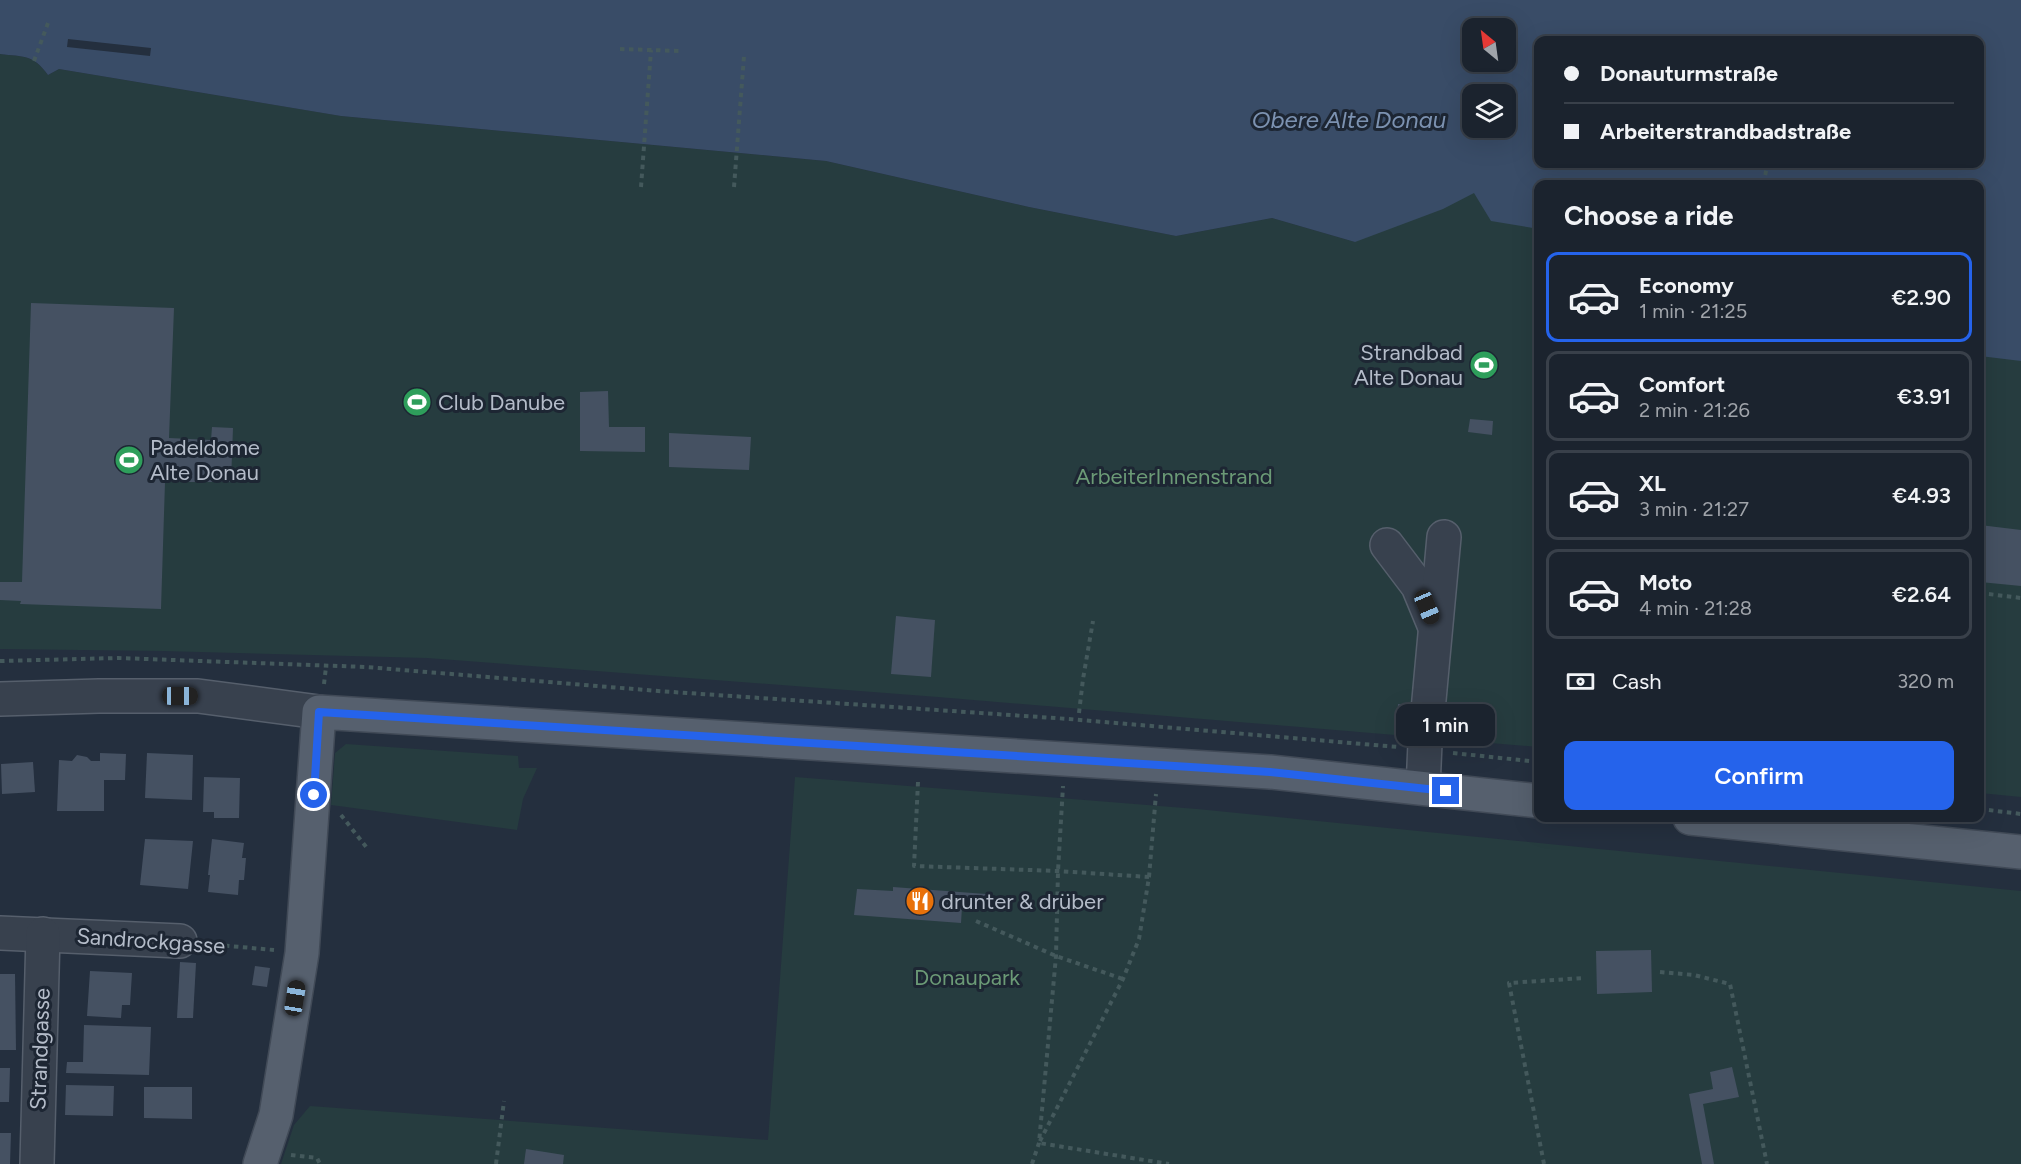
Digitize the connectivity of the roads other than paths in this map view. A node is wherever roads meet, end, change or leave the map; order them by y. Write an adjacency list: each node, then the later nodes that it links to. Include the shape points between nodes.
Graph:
1 (1444, 537): 3 (street)
2 (1387, 546): 3 (street, via 1418,586)
3 (1436, 628): 6 (street)
4 (0, 699): 5 (street, via 198,696)
5 (319, 712): 6 (main road, via 1159,764); 14 (main road, via 302,953 276,1115)
6 (1423, 789): 7 (main road)
7 (1534, 800)
8 (1729, 822): 9 (main road)
9 (2021, 852)
10 (0, 933): 11 (street, Sandrockgasse)
11 (43, 934): 12 (street, Sandrockgasse); 13 (street, Strandgasse)
12 (180, 941)
13 (37, 1164)
14 (260, 1164)

